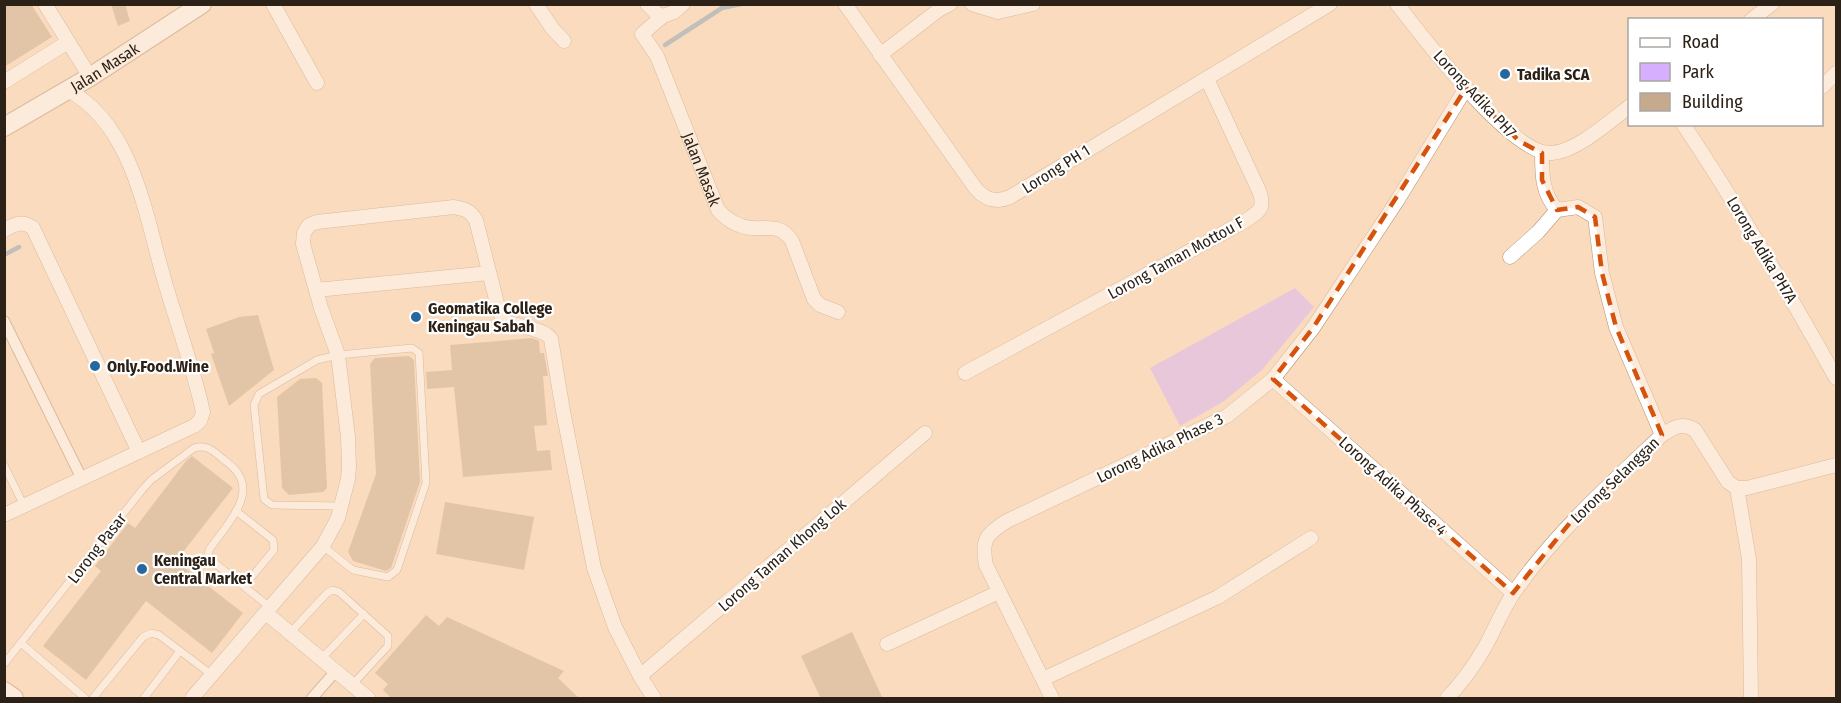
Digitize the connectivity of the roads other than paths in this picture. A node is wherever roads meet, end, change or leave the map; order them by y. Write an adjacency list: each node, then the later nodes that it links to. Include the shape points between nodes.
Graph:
1 (45, 4): 17 (street)
2 (202, 4): 20 (street, Jalan Masak)
3 (273, 4): 23 (street)
4 (536, 4): 16 (street)
5 (647, 4): 14 (street)
6 (683, 4): 14 (street)
7 (845, 4): 18 (street, Lorong PH 1)
8 (950, 4): 18 (street)
9 (972, 4): 10 (street, via 998,12)
10 (1033, 4)
11 (1330, 4): 21 (street, Lorong PH 1)
12 (1397, 4): 25 (street, Lorong Adika PH7)
13 (1772, 4): 15 (street)
14 (663, 16): 36 (street, Jalan Masak, via 642,34 657,56 718,210 732,222 752,228 769,227 787,234 814,299)
15 (1754, 18)
16 (564, 41)
17 (69, 42): 20 (street); 22 (street)
18 (880, 55): 21 (street, Lorong PH 1, via 976,189 997,201 1010,197)
19 (1836, 74): 24 (street)
20 (90, 77): 26 (street, Jalan Masak)
21 (1207, 79): 39 (street, Lorong Taman Mottou F, via 1260,193 1263,203 1257,212)
22 (4, 82)
23 (317, 83)
24 (1823, 85)
25 (1466, 88): 30 (street, Lorong Adika PH7, via 1520,141); 41 (street, Lorong Adika Phase 3, via 1313,328)
26 (68, 90): 29 (street, Jalan Masak); 44 (street, via 98,111 123,150 140,190 199,391 203,412 200,421)
27 (1628, 107): 30 (street, via 1568,150)
28 (1684, 126): 40 (street, Lorong Adika PH7A, via 1767,257)
29 (4, 127)
30 (1542, 153): 31 (street, via 1542,180 1548,200)
31 (1557, 210): 33 (street); 43 (street, via 1578,207 1595,217 1602,273 1617,327)
32 (4, 230): 44 (street, via 17,223 33,228)
33 (1510, 257)
34 (489, 273): 35 (street); 35 (street, via 476,220 472,213 454,207 309,225 303,244); 68 (street, via 504,321 545,332 551,339 594,568 615,627)
35 (316, 290): 38 (street)
36 (838, 312)
37 (4, 321): 47 (street)
38 (338, 355): 50 (street, via 350,466); 50 (lane, via 310,363 259,394 254,405 264,499 272,505); 54 (lane, via 412,348 419,353 426,483 394,574 381,577 353,570)
39 (965, 373)
40 (1836, 378)
41 (1273, 379): 56 (street, Lorong Adika Phase 3, via 1227,416 995,529 987,536 983,549); 57 (street, Lorong Adika Phase 4)
42 (925, 433): 68 (street, Lorong Taman Khong Lok)
43 (1662, 435): 48 (street, Lorong Selanggan, via 1681,425 1695,430 1728,482); 57 (street, Lorong Selanggan, via 1573,519)
44 (140, 452): 47 (street)
45 (4, 465): 49 (lane)
46 (1836, 465): 48 (street)
47 (82, 479): 49 (street)
48 (1737, 489): 82 (street, via 1749,559)
49 (24, 506): 52 (street)
50 (341, 506): 54 (street)
51 (236, 511): 55 (lane, via 208,555); 55 (lane, via 275,544); 61 (lane, Lorong Pasar, via 243,493 239,474 210,448 194,448 142,490)
52 (4, 515)
53 (1311, 538): 69 (street, via 1218,597)
54 (323, 546): 58 (street)
55 (244, 586): 58 (lane)
56 (999, 592): 62 (street); 69 (street, Lorong Adika Phase 3)
57 (1513, 593): 81 (street, Lorong Selanggan, via 1485,648)
58 (269, 610): 60 (street); 67 (street)
59 (364, 614): 60 (lane, via 333,590); 64 (lane); 70 (lane, via 390,640)
60 (290, 633): 64 (street)
61 (22, 644): 65 (lane, Lorong Pasar); 73 (lane)
62 (887, 644)
63 (180, 651): 67 (lane); 74 (lane, via 159,635 143,637); 75 (lane)
64 (321, 659): 66 (street)
65 (4, 664)
66 (335, 672): 70 (street); 77 (street)
67 (212, 675): 76 (street)
68 (640, 676): 79 (street)
69 (1043, 679): 80 (street, Lorong Adika Phase 3)
70 (352, 685): 78 (street)
71 (4, 691): 72 (street)
72 (14, 699)
73 (85, 699)
74 (93, 699)
75 (144, 699)
76 (192, 699)
77 (312, 699)
78 (368, 699)
79 (654, 699)
80 (1052, 699)
81 (1447, 699)
82 (1751, 699)

